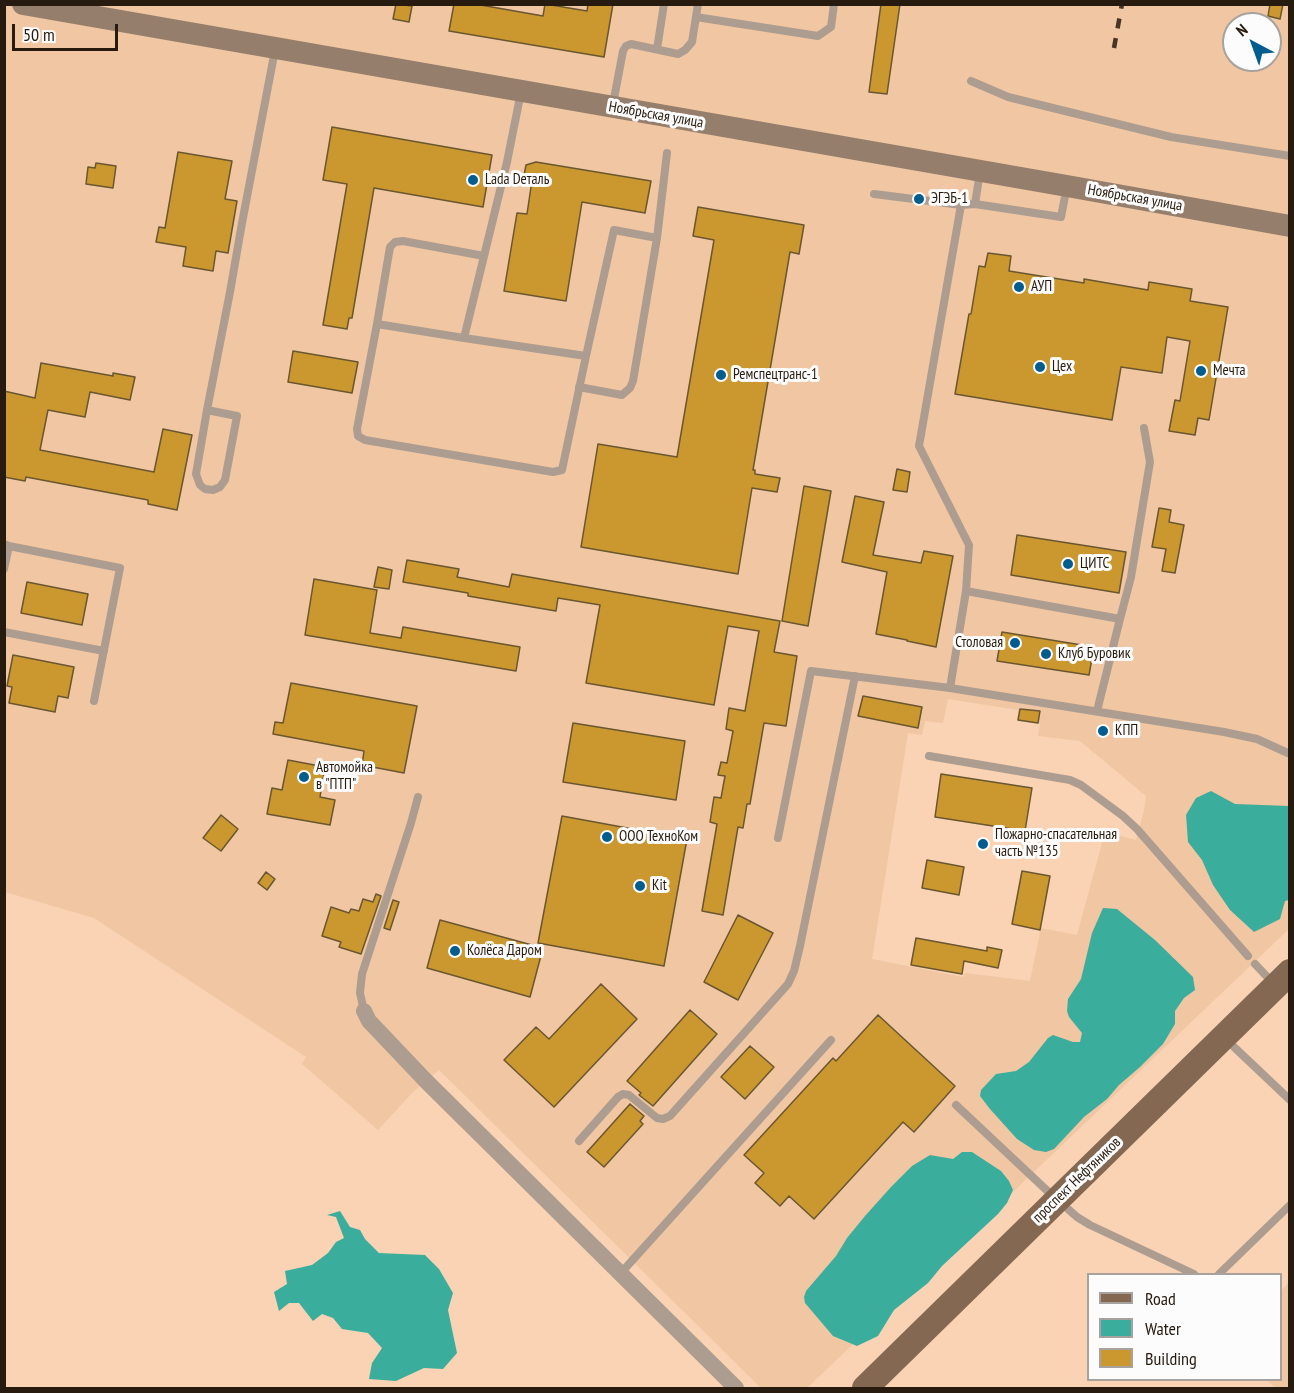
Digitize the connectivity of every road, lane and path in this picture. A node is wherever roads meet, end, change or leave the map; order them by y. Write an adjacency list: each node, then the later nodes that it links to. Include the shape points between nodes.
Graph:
1 (22, 4): 6 (main road, Ноябрьская улица)
2 (664, 4): 7 (lane)
3 (699, 4): 5 (lane)
4 (834, 4): 5 (lane, via 831,27 818,36)
5 (696, 17): 7 (lane, via 692,42 686,50 678,54)
6 (275, 49): 9 (main road, Ноябрьская улица); 25 (lane)
7 (657, 49): 10 (lane, via 626,46)
8 (971, 81): 12 (lane, via 1008,97 1171,137)
9 (521, 91): 10 (main road, Ноябрьская улица); 20 (lane)
10 (612, 108): 13 (main road, Ноябрьская улица)
11 (667, 153): 19 (lane)
12 (1290, 156)
13 (980, 172): 14 (main road, Ноябрьская улица); 16 (lane)
14 (1067, 186): 16 (lane, via 1061,217); 18 (main road, Ноябрьская улица)
15 (874, 194): 17 (lane)
16 (975, 204): 17 (lane)
17 (961, 205): 29 (lane, via 919,446 969,545)
18 (1290, 226)
19 (657, 238): 23 (lane, via 614,230); 24 (lane, via 630,388 622,395)
20 (484, 256): 21 (lane, via 395,242 390,247); 22 (lane)
21 (377, 324): 22 (lane); 24 (lane, via 357,429 357,436 365,440 553,472 562,470)
22 (464, 338): 23 (lane)
23 (586, 356): 24 (lane)
24 (579, 387)
25 (207, 410): 25 (lane, via 237,416 225,480 213,490 200,485 196,474)
26 (1144, 428): 30 (lane, via 1150,462)
27 (7, 545): 28 (lane); 32 (lane, via 120,568)
28 (4, 569)
29 (966, 591): 30 (lane); 34 (lane)
30 (1120, 619): 36 (lane)
31 (4, 632): 32 (lane)
32 (104, 651): 35 (lane)
33 (855, 676): 34 (lane); 40 (lane, via 811,671); 49 (lane, via 800,946 788,984 670,1116 657,1118 623,1094)
34 (950, 688): 36 (lane)
35 (94, 701)
36 (1096, 711): 37 (lane, via 1257,739)
37 (1290, 754)
38 (929, 756): 41 (lane, via 1081,785 1144,837)
39 (418, 797): 44 (lane, via 362,974 360,993)
40 (778, 838)
41 (1248, 956)
42 (1255, 964): 43 (lane)
43 (1285, 983): 46 (main road, проспект Нефтяников); 50 (main road, проспект Нефтяников)
44 (364, 1011): 54 (street, via 426,1081)
45 (831, 1040): 54 (lane)
46 (1234, 1047): 47 (lane); 50 (main road, проспект Нефтяников)
47 (1290, 1100)
48 (956, 1105): 50 (lane)
49 (579, 1141)
50 (1062, 1204): 52 (lane, via 1090,1225); 56 (main road, проспект Нефтяников); 57 (main road, проспект Нефтяников)
51 (1290, 1205): 53 (lane)
52 (1190, 1273)
53 (1221, 1273)
54 (620, 1274): 55 (street)
55 (736, 1389)
56 (865, 1389)
57 (888, 1389)

